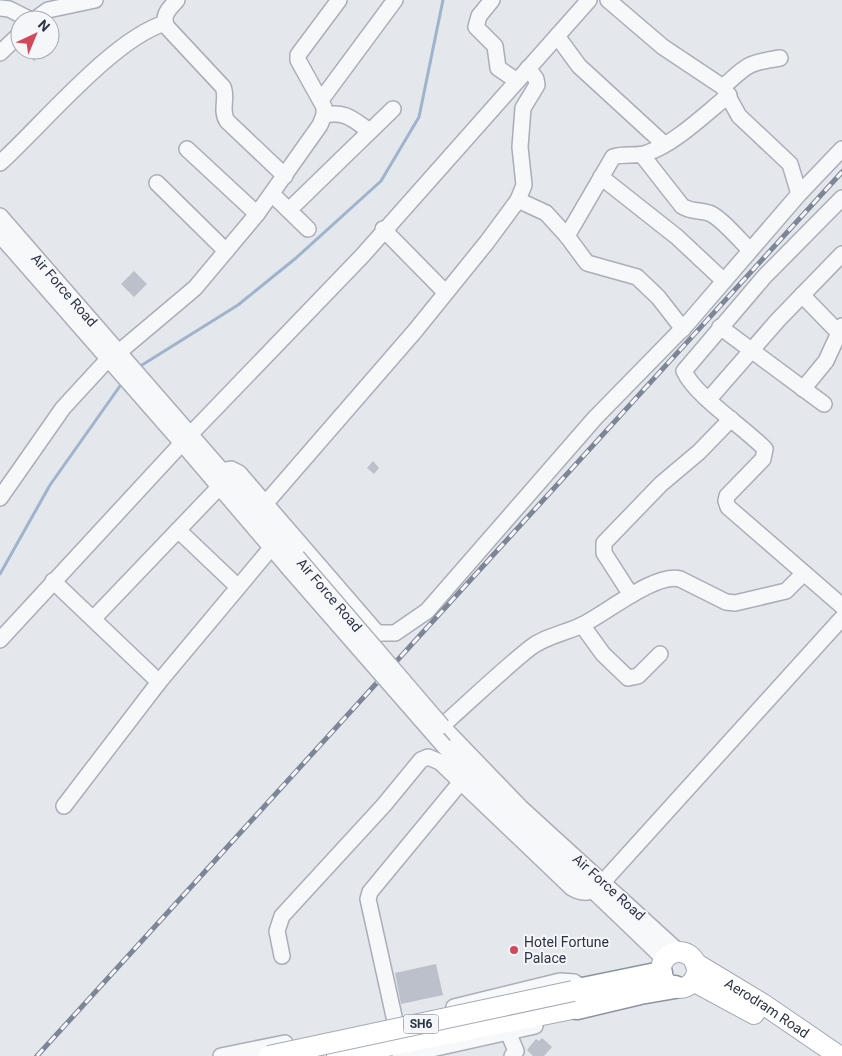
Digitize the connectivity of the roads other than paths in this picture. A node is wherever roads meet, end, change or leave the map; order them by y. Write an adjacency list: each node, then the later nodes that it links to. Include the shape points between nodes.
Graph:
1 (95, 0): 8 (street)
2 (177, 0): 9 (street, via 166,14)
3 (339, 0): 17 (street, via 298,55)
4 (395, 0): 17 (street)
5 (492, 0): 15 (street, via 479,16 476,27 495,46 498,68)
6 (589, 0): 10 (street)
7 (608, 0): 16 (street, via 663,47)
8 (48, 10)
9 (165, 22): 24 (street, via 143,31 100,66); 25 (street, via 223,87 226,121)
10 (557, 36): 14 (street); 20 (street, via 579,66)
11 (10, 44): 12 (street)
12 (0, 53)
13 (780, 58): 16 (street, via 748,65)
14 (528, 68): 15 (street); 31 (street, via 536,79 536,86 523,108 520,147 524,185)
15 (517, 81): 36 (street)
16 (726, 91): 20 (street); 29 (street, via 739,116 790,164)
17 (323, 108): 19 (street, via 344,114); 25 (street)
18 (393, 110): 19 (street)
19 (370, 131): 32 (street)
20 (664, 144): 23 (street)
21 (187, 149): 33 (street)
22 (842, 149): 29 (street)
23 (642, 155): 26 (street, via 613,157); 39 (street, via 682,206 709,213)
24 (0, 163)
25 (285, 176): 28 (street)
26 (601, 177): 37 (street); 42 (street, via 676,237)
27 (157, 183): 40 (street)
28 (272, 194): 32 (street); 33 (street)
29 (799, 194): 39 (street)
30 (842, 198): 45 (street)
31 (518, 200): 37 (street, via 546,213); 43 (street)
32 (289, 210): 35 (street)
33 (257, 214): 40 (street)
34 (0, 216): 49 (street, Air Force Road)
35 (308, 229)
36 (383, 229): 43 (street); 54 (street)
37 (567, 236): 46 (street, via 587,263 637,278)
38 (1, 237): 49 (street, Air Force Road)
39 (750, 250): 42 (street)
40 (226, 251): 49 (street, via 189,295)
41 (842, 254): 44 (street)
42 (724, 281): 46 (street)
43 (445, 292): 57 (street, via 415,332)
44 (802, 295): 47 (street); 48 (street)
45 (720, 327): 48 (street); 51 (street, via 684,371)
46 (682, 328): 70 (street, via 595,418 428,611 395,633)
47 (840, 329): 50 (street, via 826,361)
48 (752, 351): 50 (street); 51 (street)
49 (114, 355): 54 (street, Air Force Road); 56 (street, via 58,415)
50 (803, 389): 52 (street)
51 (708, 399): 53 (street)
52 (824, 404)
53 (731, 419): 62 (street, via 761,445 765,454 732,490 726,501 728,507); 65 (street, via 604,543 604,553)
54 (187, 439): 55 (street, Air Force Road); 63 (street)
55 (223, 479): 57 (street, via 231,469 239,473); 58 (street); 59 (street, Air Force Road); 60 (street, Air Force Road)
56 (0, 498)
57 (265, 504): 70 (street)
58 (178, 530): 64 (street); 68 (street)
59 (281, 537): 60 (street); 61 (street, Air Force Road)
60 (271, 549): 61 (street, Air Force Road); 64 (street)
61 (292, 562): 70 (street, Air Force Road, bridge); 77 (street, Air Force Road, bridge, via 444,746 494,797)
62 (804, 573): 65 (street, via 786,591 743,602 726,602 672,576); 66 (street)
63 (53, 581): 68 (street); 71 (street)
64 (238, 587): 73 (street)
65 (631, 595): 69 (street)
66 (842, 606)
67 (842, 618): 77 (street)
68 (93, 619): 73 (street)
69 (582, 625): 72 (street, via 603,654 628,678 638,676); 74 (street, via 531,647)
70 (371, 634): 74 (street, Air Force Road, bridge)
71 (0, 640)
72 (660, 654)
73 (159, 682): 76 (street)
74 (442, 726): 77 (street, Air Force Road)
75 (460, 783): 77 (street, via 572,888 589,893); 78 (street, via 434,758 421,760 282,916 276,931); 81 (street, via 370,892 368,899)
76 (64, 806)
77 (598, 886): 79 (street, Air Force Road)
78 (282, 956)
79 (678, 969): 80 (highway, SH6); 89 (main road, Aerodram Road); 90 (main road, Aerodram Road, via 763,1004)
80 (581, 998): 81 (street, via 574,982 560,981); 82 (street, via 582,1014 574,1018); 83 (main road, SH6, bridge); 87 (main road, SH6)
81 (394, 1021): 83 (street)
82 (508, 1032): 84 (street); 88 (street)
83 (271, 1051): 85 (street); 86 (street)
84 (517, 1054)
85 (220, 1056)
86 (286, 1056)
87 (337, 1056)
88 (400, 1056)
89 (815, 1056)
90 (839, 1056)

